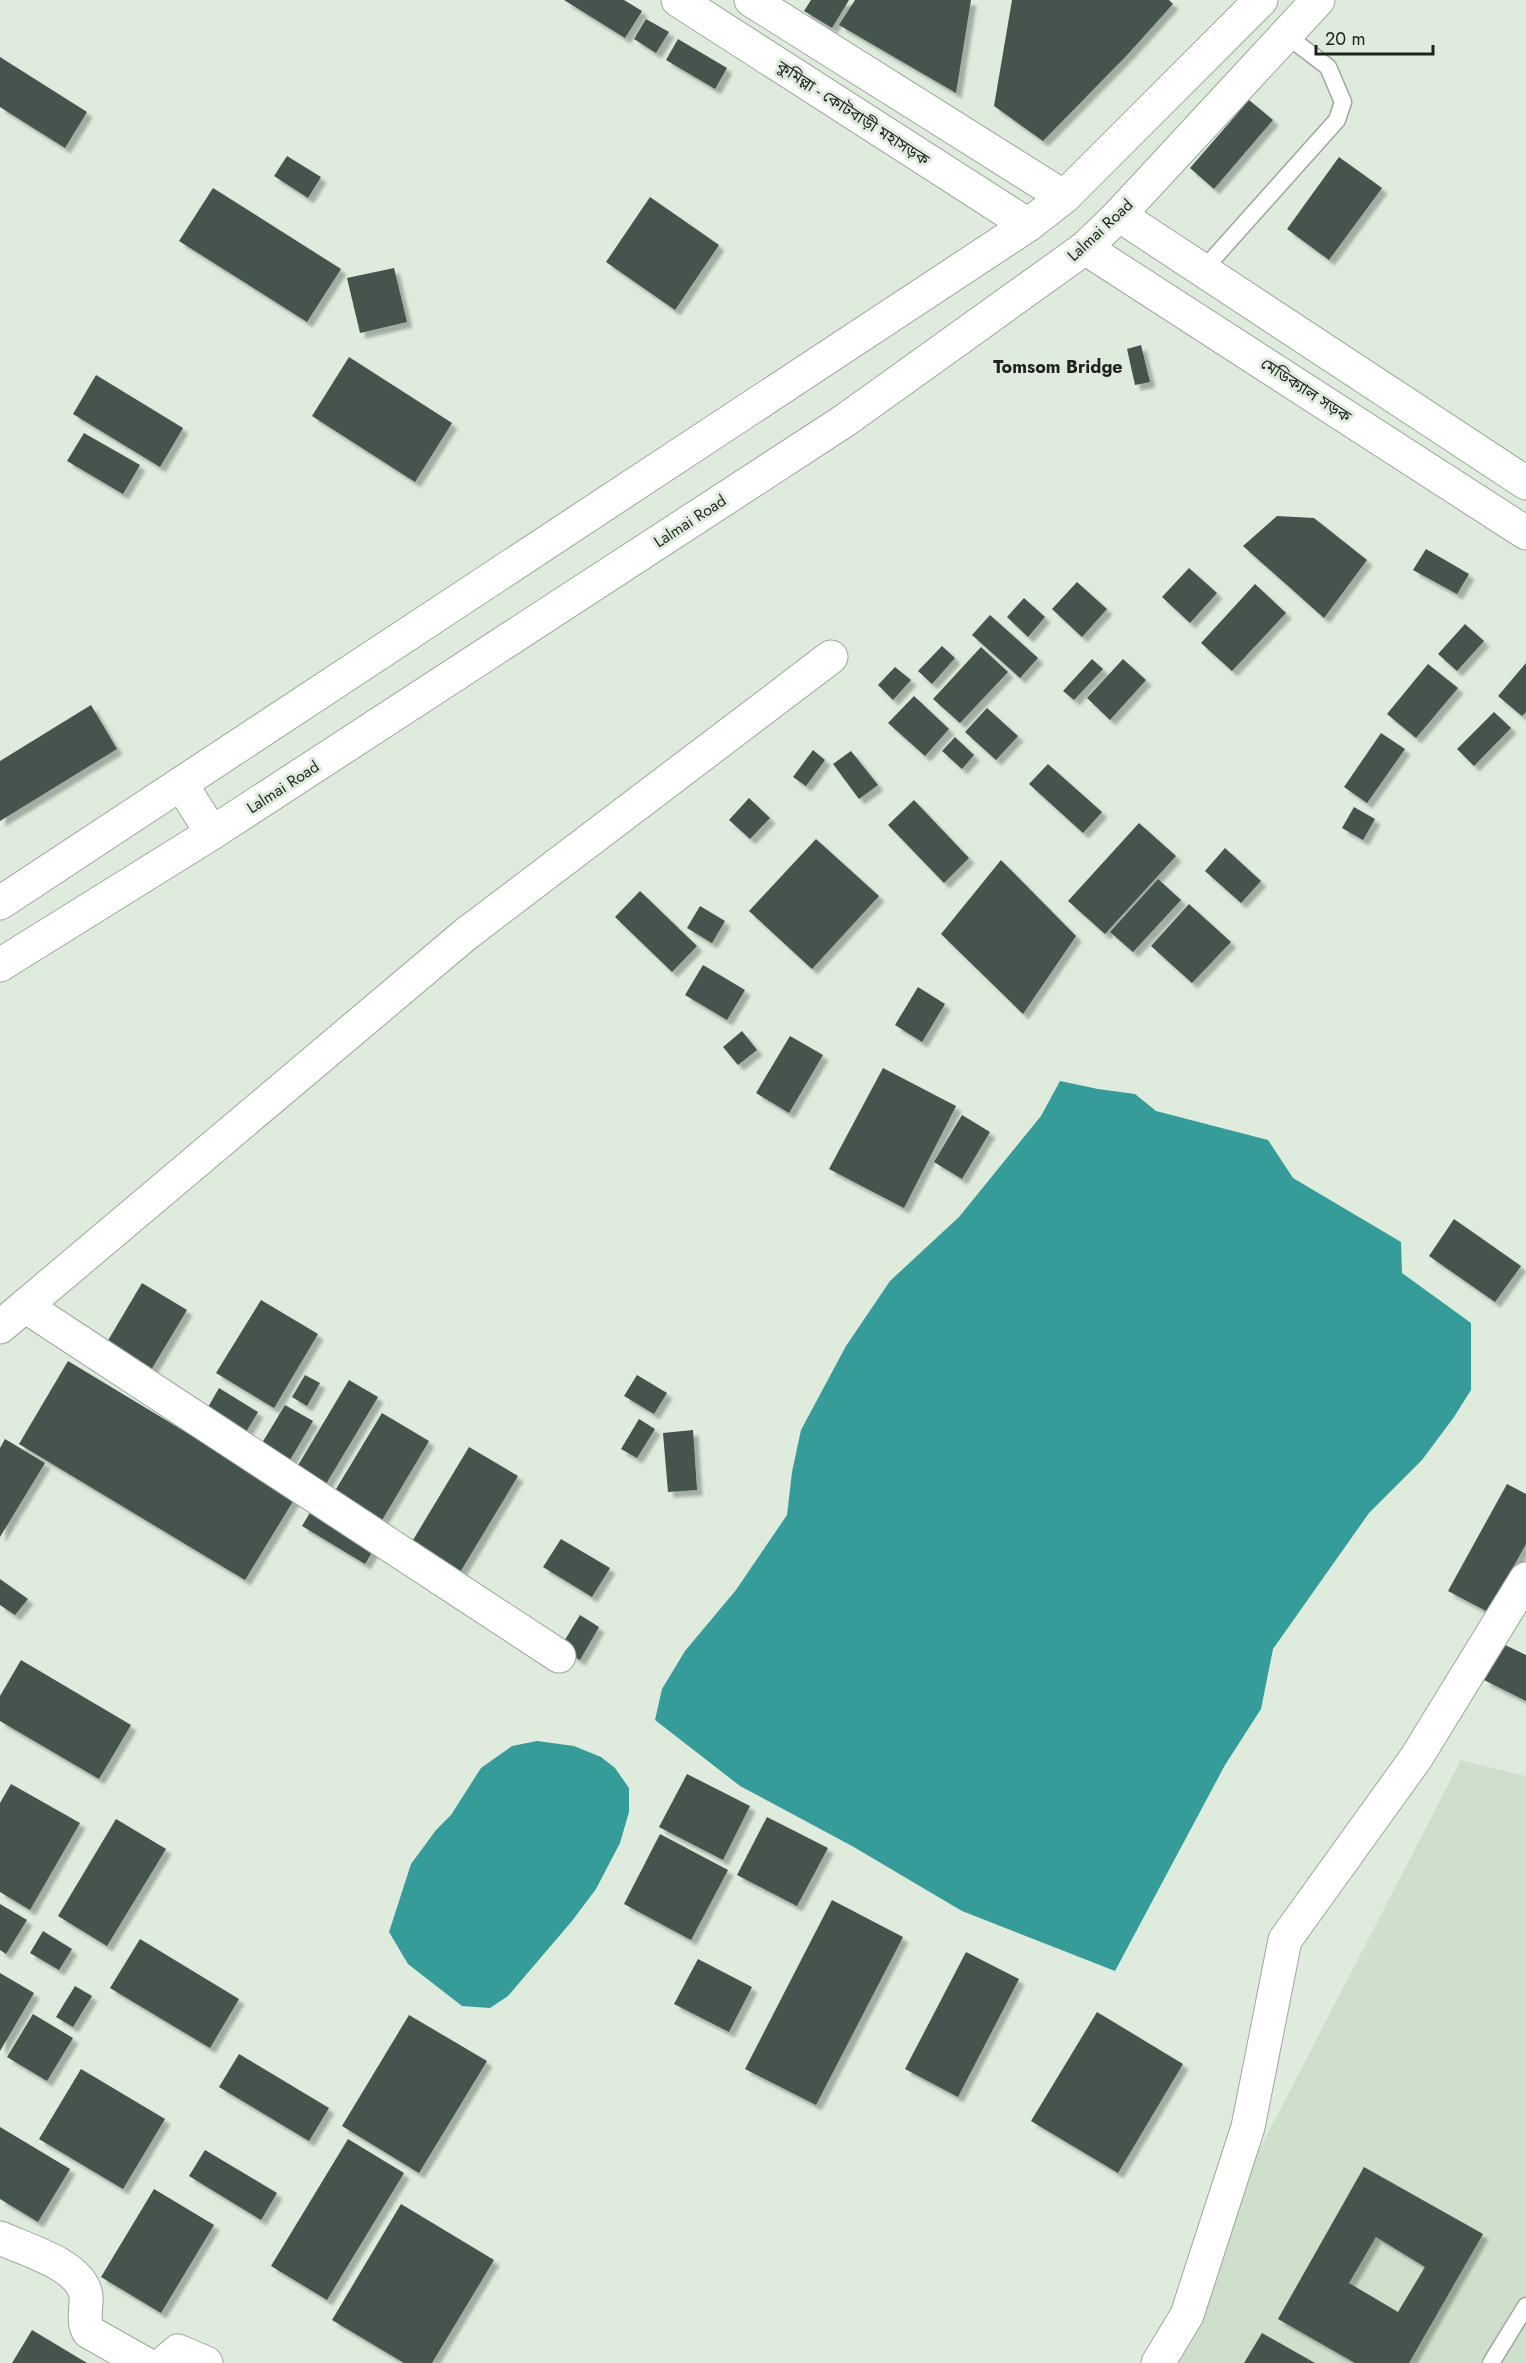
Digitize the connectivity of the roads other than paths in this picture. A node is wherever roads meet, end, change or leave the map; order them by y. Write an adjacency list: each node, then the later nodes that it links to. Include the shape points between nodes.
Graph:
1 (678, 0): 8 (main road, কুমিল্লা - কোটবাড়ী মহাসড়ক)
2 (751, 0): 6 (main road)
3 (1261, 0): 6 (main road)
4 (1318, 0): 5 (main road, Lalmai Road)
5 (1286, 35): 7 (main road, Lalmai Road); 10 (lane, via 1328,68 1343,102 1337,120)
6 (1064, 197): 8 (main road)
7 (1119, 215): 9 (main road, Lalmai Road); 10 (main road)
8 (1028, 225): 16 (main road)
9 (1085, 248): 12 (main road, মেডিক্যাল সড়ক); 17 (main road, Lalmai Road, via 844,421)
10 (1203, 270): 11 (main road)
11 (1359, 372): 12 (main road); 13 (main road)
12 (1334, 408): 14 (main road, মেডিক্যাল সড়ক)
13 (1526, 483)
14 (1526, 533)
15 (831, 657): 20 (main road, via 466,934)
16 (181, 784): 17 (main road); 18 (main road)
17 (212, 833): 19 (main road, Lalmai Road)
18 (0, 903)
19 (0, 965)
20 (25, 1306): 21 (main road); 23 (main road)
21 (0, 1327)
22 (1526, 1579): 29 (main road, via 1416,1758 1285,1940 1248,2127 1187,2315)
23 (559, 1656)
24 (0, 2238): 26 (main road, via 68,2268 83,2284 89,2332)
25 (1526, 2306): 30 (lane)
26 (144, 2363)
27 (164, 2363): 28 (main road, via 178,2351)
28 (206, 2363)
29 (1158, 2363)
30 (1491, 2363)

